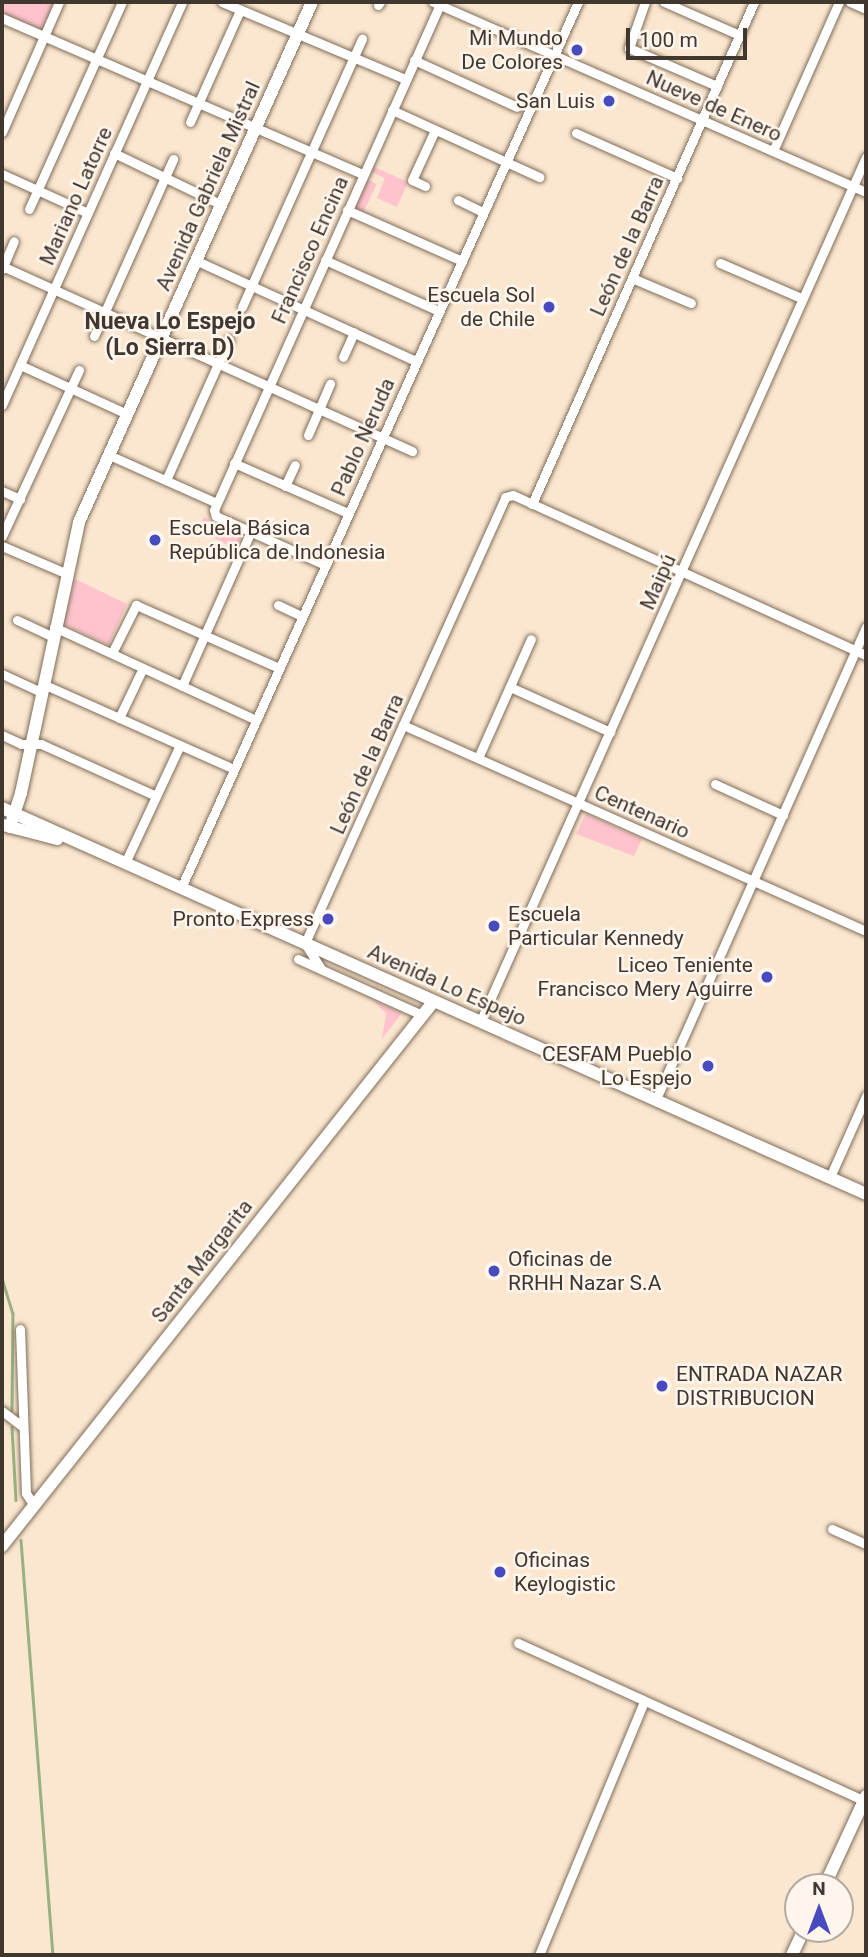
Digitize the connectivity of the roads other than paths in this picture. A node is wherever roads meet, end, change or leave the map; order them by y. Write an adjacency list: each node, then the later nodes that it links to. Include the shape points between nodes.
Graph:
1 (59, 2): 18 (street)
2 (122, 2): 22 (street)
3 (182, 2): 25 (street, Mariano Latorre)
4 (222, 2): 14 (street)
5 (312, 2): 16 (main road, Avenida Gabriela Mistral)
6 (578, 2): 20 (street, Pablo Neruda)
7 (645, 2): 26 (street, via 629,48)
8 (664, 2): 17 (street)
9 (754, 2): 17 (street, León de la Barra)
10 (839, 2): 36 (street)
11 (850, 2): 13 (street)
12 (438, 3): 20 (street, Nueve de Enero); 23 (street, Francisco Encina)
13 (866, 9)
14 (240, 10): 16 (street); 27 (street)
15 (2, 18): 18 (street)
16 (298, 34): 21 (street); 33 (main road, Avenida Gabriela Mistral)
17 (739, 35): 26 (street, León de la Barra)
18 (44, 36): 22 (street); 32 (street)
19 (362, 39): 21 (street)
20 (554, 55): 30 (street, Nueve de Enero); 41 (street, Pablo Neruda)
21 (354, 57): 24 (street); 37 (street)
22 (96, 60): 25 (street); 49 (street)
23 (414, 60): 24 (street, Francisco Encina); 28 (street)
24 (405, 79): 29 (street, Francisco Encina)
25 (146, 82): 27 (street); 38 (street, Mariano Latorre)
26 (717, 86): 30 (street, León de la Barra)
27 (197, 105): 31 (street); 33 (street)
28 (517, 107)
29 (392, 110): 34 (street); 43 (street, Francisco Encina)
30 (702, 120): 36 (street, Nueve de Enero); 46 (street, León de la Barra)
31 (190, 122)
32 (3, 128)
33 (255, 128): 37 (street); 52 (main road, Avenida Gabriela Mistral)
34 (435, 130): 41 (street); 47 (street, via 412,180)
35 (576, 133): 46 (street)
36 (774, 151): 48 (street, Nueve de Enero)
37 (312, 152): 43 (street); 64 (street)
38 (114, 153): 44 (street); 56 (street, Mariano Latorre)
39 (866, 157): 48 (street, Maipú)
40 (173, 159): 44 (street)
41 (506, 162): 45 (street); 55 (street, Pablo Neruda)
42 (2, 174): 49 (street)
43 (363, 174): 54 (street, Francisco Encina)
44 (165, 177): 52 (street); 71 (street)
45 (539, 177)
46 (677, 178): 63 (street, León de la Barra)
47 (425, 186)
48 (853, 186): 50 (street, Nueve de Enero); 66 (street, Maipú)
49 (37, 190): 53 (street); 56 (street)
50 (866, 192)
51 (458, 200): 55 (street)
52 (220, 204): 58 (main road, Avenida Gabriela Mistral)
53 (29, 209)
54 (347, 210): 59 (street, Francisco Encina); 60 (street)
55 (483, 212): 60 (street, Pablo Neruda)
56 (88, 213): 65 (street, Mariano Latorre)
57 (14, 241): 62 (street)
58 (195, 260): 64 (street); 74 (main road, Avenida Gabriela Mistral)
59 (325, 260): 69 (street, Francisco Encina); 70 (street)
60 (462, 261): 70 (street, Pablo Neruda)
61 (720, 263): 66 (street)
62 (2, 267): 65 (street)
63 (632, 278): 67 (street); 98 (street, León de la Barra)
64 (251, 286): 68 (street); 69 (street)
65 (54, 289): 71 (street); 79 (street, Mariano Latorre)
66 (803, 299): 104 (street, Maipú)
67 (691, 303)
68 (242, 307)
69 (303, 309): 72 (street); 82 (street, Francisco Encina)
70 (439, 311): 77 (street, Pablo Neruda)
71 (104, 312): 73 (street); 74 (street)
72 (354, 332): 76 (street); 77 (street)
73 (94, 336)
74 (161, 338): 78 (street); 86 (main road, Avenida Gabriela Mistral)
75 (229, 339): 78 (street)
76 (343, 357)
77 (416, 361): 88 (street, Pablo Neruda)
78 (218, 363): 82 (street); 93 (street)
79 (20, 365): 83 (street); 84 (street, Mariano Latorre)
80 (79, 370): 83 (street)
81 (330, 384): 85 (street)
82 (269, 386): 85 (street); 91 (street, Francisco Encina)
83 (71, 389): 86 (street); 96 (street)
84 (2, 405)
85 (319, 409): 87 (street); 88 (street)
86 (127, 414): 90 (main road, Avenida Gabriela Mistral)
87 (308, 435)
88 (382, 437): 89 (street); 99 (street, Pablo Neruda)
89 (412, 451)
90 (109, 455): 93 (street); 105 (main road, Avenida Gabriela Mistral, via 79,522)
91 (234, 463): 94 (street); 97 (street, Francisco Encina)
92 (295, 465): 94 (street)
93 (166, 480): 97 (street)
94 (285, 486): 99 (street)
95 (2, 491): 96 (street)
96 (20, 499): 101 (street)
97 (217, 503): 100 (street, Francisco Encina, via 214,513)
98 (532, 504): 104 (street); 124 (street, León de la Barra, via 508,495 502,501)
99 (348, 513): 103 (street, Pablo Neruda)
100 (251, 531): 103 (street); 111 (street)
101 (2, 536)
102 (2, 546): 105 (street)
103 (325, 565): 107 (street, Pablo Neruda)
104 (682, 570): 113 (street); 125 (street, Maipú)
105 (65, 573): 110 (main road, Avenida Gabriela Mistral)
106 (278, 605): 107 (street)
107 (302, 617): 117 (street, Pablo Neruda)
108 (17, 620): 110 (street)
109 (866, 627): 113 (street)
110 (53, 631): 114 (street); 121 (main road, Avenida Gabriela Mistral)
111 (205, 635): 114 (street, via 134,606); 117 (street); 119 (street)
112 (531, 639): 120 (street)
113 (856, 650): 115 (street); 136 (street)
114 (112, 653): 116 (street)
115 (866, 655)
116 (143, 668): 119 (street); 122 (street)
117 (279, 668): 123 (street, Pablo Neruda)
118 (2, 674): 121 (street)
119 (182, 686): 123 (street)
120 (510, 687): 125 (street); 129 (street)
121 (42, 688): 122 (street); 127 (main road, Avenida Gabriela Mistral)
122 (119, 718): 128 (street)
123 (256, 720): 130 (street, Pablo Neruda)
124 (403, 725): 129 (street, Centenario); 143 (street, León de la Barra)
125 (610, 732): 133 (street, Maipú)
126 (2, 735): 127 (street)
127 (30, 744): 132 (street); 135 (main road, Avenida Gabriela Mistral)
128 (180, 745): 130 (street); 132 (street)
129 (478, 758): 133 (street, Centenario)
130 (234, 769): 141 (street, Pablo Neruda)
131 (715, 784): 136 (street)
132 (156, 796): 139 (street)
133 (579, 803): 140 (street, Centenario); 148 (street, Maipú)
134 (2, 808): 135 (main road, Avenida Lo Espejo)
135 (15, 813): 137 (main road, Avenida Gabriela Mistral); 138 (main road, Avenida Lo Espejo)
136 (783, 815): 140 (street)
137 (6, 826): 138 (main road, Avenida Lo Espejo)
138 (88, 846): 139 (main road, Avenida Lo Espejo)
139 (125, 863): 141 (main road, Avenida Lo Espejo)
140 (753, 881): 142 (street, Centenario); 150 (street)
141 (181, 888): 143 (main road, Avenida Lo Espejo)
142 (866, 931)
143 (305, 943): 145 (street); 146 (main road, Avenida Lo Espejo)
144 (298, 959): 145 (street, Avenida Lo Espejo)
145 (321, 969): 147 (street, Avenida Lo Espejo)
146 (434, 1001): 147 (main road, Santa Margarita); 148 (main road, Avenida Lo Espejo)
147 (422, 1015): 156 (main road, Santa Margarita)
148 (481, 1020): 150 (main road, Avenida Lo Espejo)
149 (866, 1096): 151 (street)
150 (656, 1099): 151 (main road, Avenida Lo Espejo)
151 (830, 1177): 152 (main road, Avenida Lo Espejo)
152 (866, 1194)
153 (20, 1329): 155 (street)
154 (2, 1411): 155 (street)
155 (22, 1426): 156 (street, via 26,1493)
156 (34, 1506): 159 (main road, Santa Margarita)
157 (832, 1529): 158 (street)
158 (866, 1544)
159 (2, 1546)
160 (518, 1643): 161 (street)
161 (644, 1702): 162 (street); 164 (street)
162 (865, 1799): 163 (main road)
163 (831, 1873)
164 (539, 1955)

